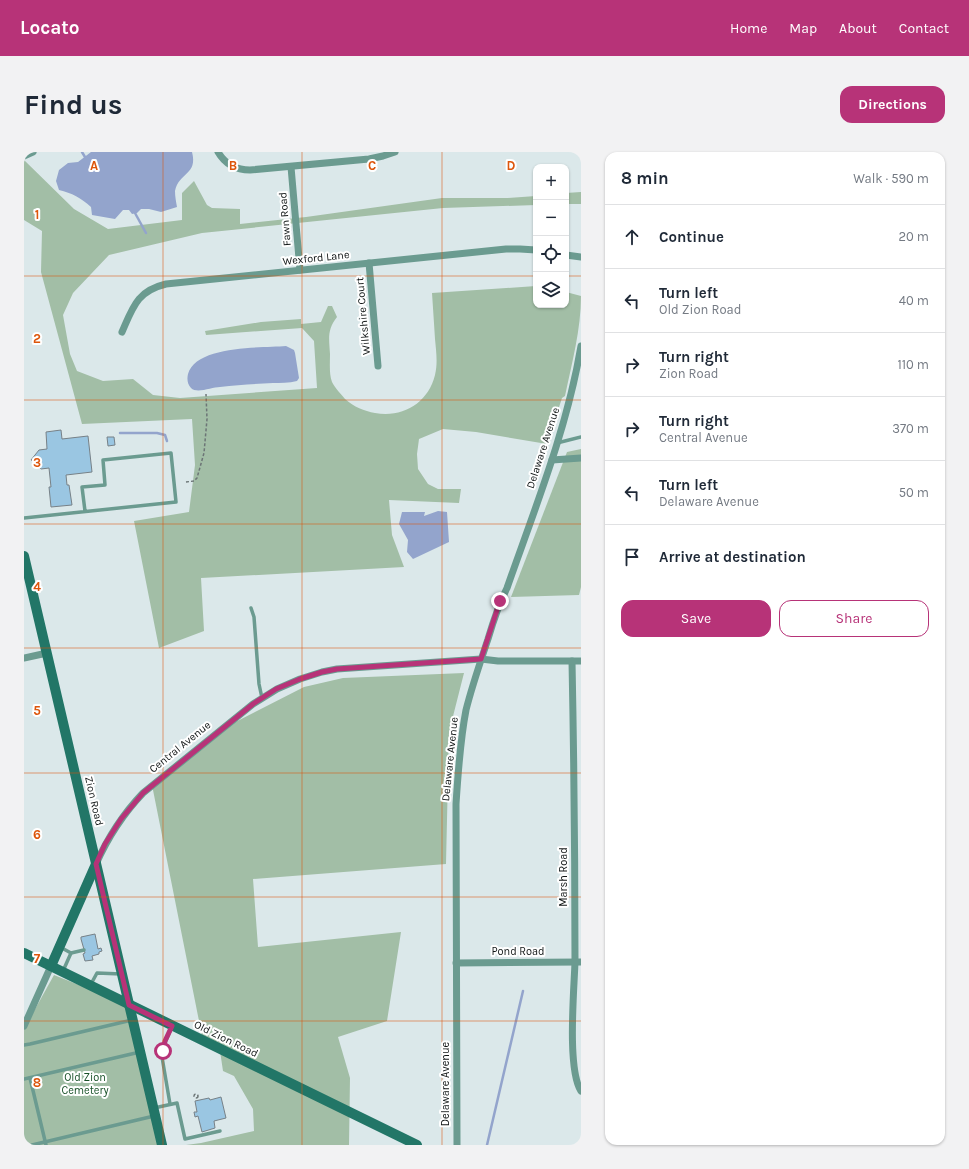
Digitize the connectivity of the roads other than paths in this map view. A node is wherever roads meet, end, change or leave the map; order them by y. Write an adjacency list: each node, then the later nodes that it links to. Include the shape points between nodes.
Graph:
1 (33, 152): 4 (street)
2 (218, 152): 5 (street, via 227,162 243,170)
3 (395, 152): 5 (street, via 379,157)
4 (24, 156)
5 (291, 167): 10 (street, Fawn Road)
6 (533, 250): 9 (street, Wexford Lane, via 513,249)
7 (569, 255): 8 (street)
8 (581, 257)
9 (369, 263): 10 (street, Wexford Lane); 13 (street, Wilkshire Court)
10 (300, 270): 11 (street, Wexford Lane, via 158,286 146,292 133,306)
11 (122, 332)
12 (581, 346): 14 (street, Delaware Avenue)
13 (378, 366)
14 (579, 373): 16 (street, Delaware Avenue)
15 (581, 437): 16 (lane)
16 (557, 442): 18 (street, Delaware Avenue)
17 (581, 458): 18 (street)
18 (552, 460): 25 (street, Delaware Avenue)
19 (84, 511): 19 (lane, via 176,502 171,453 103,460 105,485 82,487); 20 (lane)
20 (24, 518)
21 (24, 556): 23 (street, Zion Road)
22 (251, 608): 28 (lane)
23 (47, 653): 24 (street); 31 (street, Zion Road)
24 (24, 658)
25 (481, 659): 26 (street); 28 (street, Central Avenue, via 329,671 300,679); 37 (street, Delaware Avenue, via 466,710 458,774)
26 (572, 661): 27 (street); 29 (street, Marsh Road)
27 (581, 661)
28 (262, 698): 31 (street, Central Avenue, via 140,797 113,832)
29 (577, 762): 30 (street, Marsh Road)
30 (578, 862): 36 (street, Marsh Road)
31 (96, 864): 32 (street, Central Avenue); 40 (street, Zion Road)
32 (60, 947): 35 (lane); 38 (street, Central Avenue)
33 (84, 950): 35 (lane)
34 (24, 953): 38 (street, Old Zion Road)
35 (71, 953): 39 (lane)
36 (578, 962): 37 (street, Pond Road); 50 (street, Marsh Road, via 573,1057 577,1085)
37 (456, 963): 58 (street, Delaware Avenue)
38 (51, 966): 39 (street, Old Zion Road); 44 (street, Central Avenue)
39 (62, 972): 41 (street, Old Zion Road)
40 (122, 974): 41 (lane, via 98,973); 42 (street, Zion Road)
41 (90, 986): 42 (street, Old Zion Road)
42 (129, 1005): 43 (street, Zion Road); 45 (street, Old Zion Road)
43 (132, 1020): 46 (lane); 47 (street, Zion Road)
44 (24, 1026)
45 (172, 1026): 51 (lane, via 165,1041 162,1057); 57 (street, Old Zion Road)
46 (24, 1045)
47 (140, 1052): 48 (lane); 52 (street, Zion Road)
48 (30, 1078): 49 (lane); 54 (lane)
49 (24, 1079)
50 (581, 1091)
51 (170, 1104): 52 (lane); 53 (lane, via 177,1103 185,1139)
52 (154, 1112): 54 (lane); 56 (street, Zion Road)
53 (220, 1131)
54 (46, 1144): 55 (lane)
55 (32, 1145)
56 (162, 1145)
57 (417, 1145)
58 (456, 1145)

